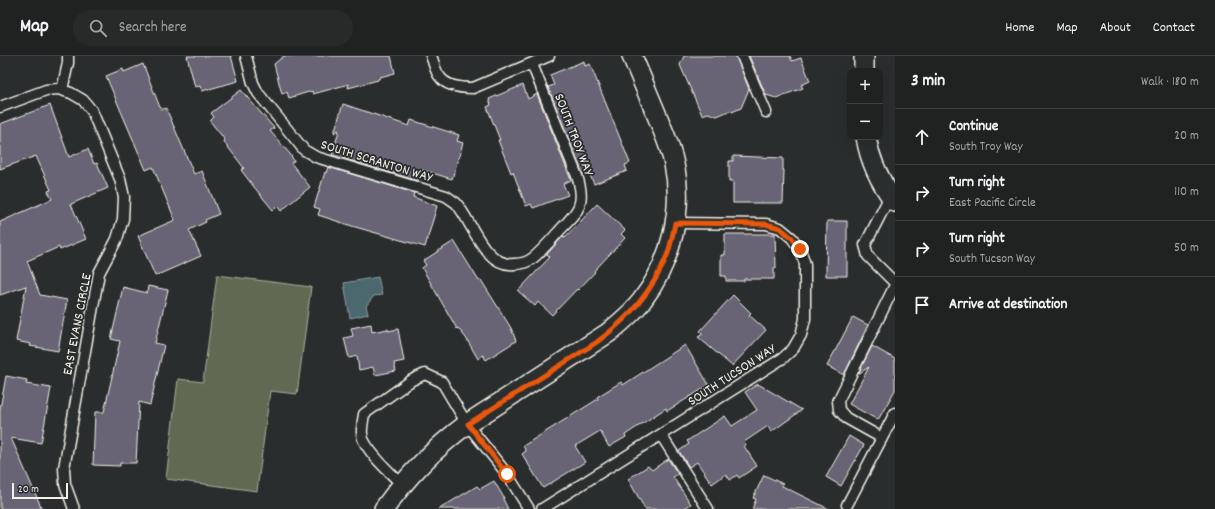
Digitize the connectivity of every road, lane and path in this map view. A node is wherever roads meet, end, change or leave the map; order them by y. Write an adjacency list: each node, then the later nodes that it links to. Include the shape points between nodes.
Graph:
1 (68, 56): 10 (lane)
2 (246, 56): 16 (lane, SOUTH SCRANTON WAY, via 252,83 258,93 304,150 316,157 446,196 456,203 489,254 499,262 510,265)
3 (431, 56): 8 (lane, via 440,78 461,88 473,88)
4 (549, 56): 8 (lane)
5 (632, 56): 15 (street, via 668,142 674,163 677,190)
6 (742, 56): 12 (lane)
7 (864, 56): 9 (street)
8 (532, 64): 16 (lane, SOUTH TROY WAY, via 581,187 581,199 576,213 533,258)
9 (864, 68)
10 (62, 90): 11 (lane, EAST EVANS CIRCLE, via 46,90); 24 (lane, EAST EVANS CIRCLE, via 83,100 92,111 120,179 124,197 123,219 117,239 100,272 64,468 65,484)
11 (0, 107)
12 (766, 112)
13 (867, 140): 14 (street, via 876,170)
14 (893, 199): 17 (lane, via 864,245 868,256)
15 (675, 223): 19 (street, via 668,252 657,277 643,299 628,315 597,342); 20 (lane, SOUTH TUCSON WAY, via 766,224 780,228 800,249 805,264 805,319 801,335 793,349 783,358)
16 (522, 264)
17 (895, 284): 21 (lane, via 838,401 839,410 846,418)
18 (895, 413): 21 (lane)
19 (468, 424): 22 (street, via 447,439); 22 (lane, via 442,382 425,374 412,380 364,414 363,439 370,452); 26 (lane, via 507,474)
20 (661, 435): 27 (lane, SOUTH TUCSON WAY); 28 (lane)
21 (882, 438): 23 (lane)
22 (402, 485): 25 (street)
23 (847, 505)
24 (74, 509)
25 (384, 509)
26 (529, 509)
27 (542, 509)
28 (708, 509)

